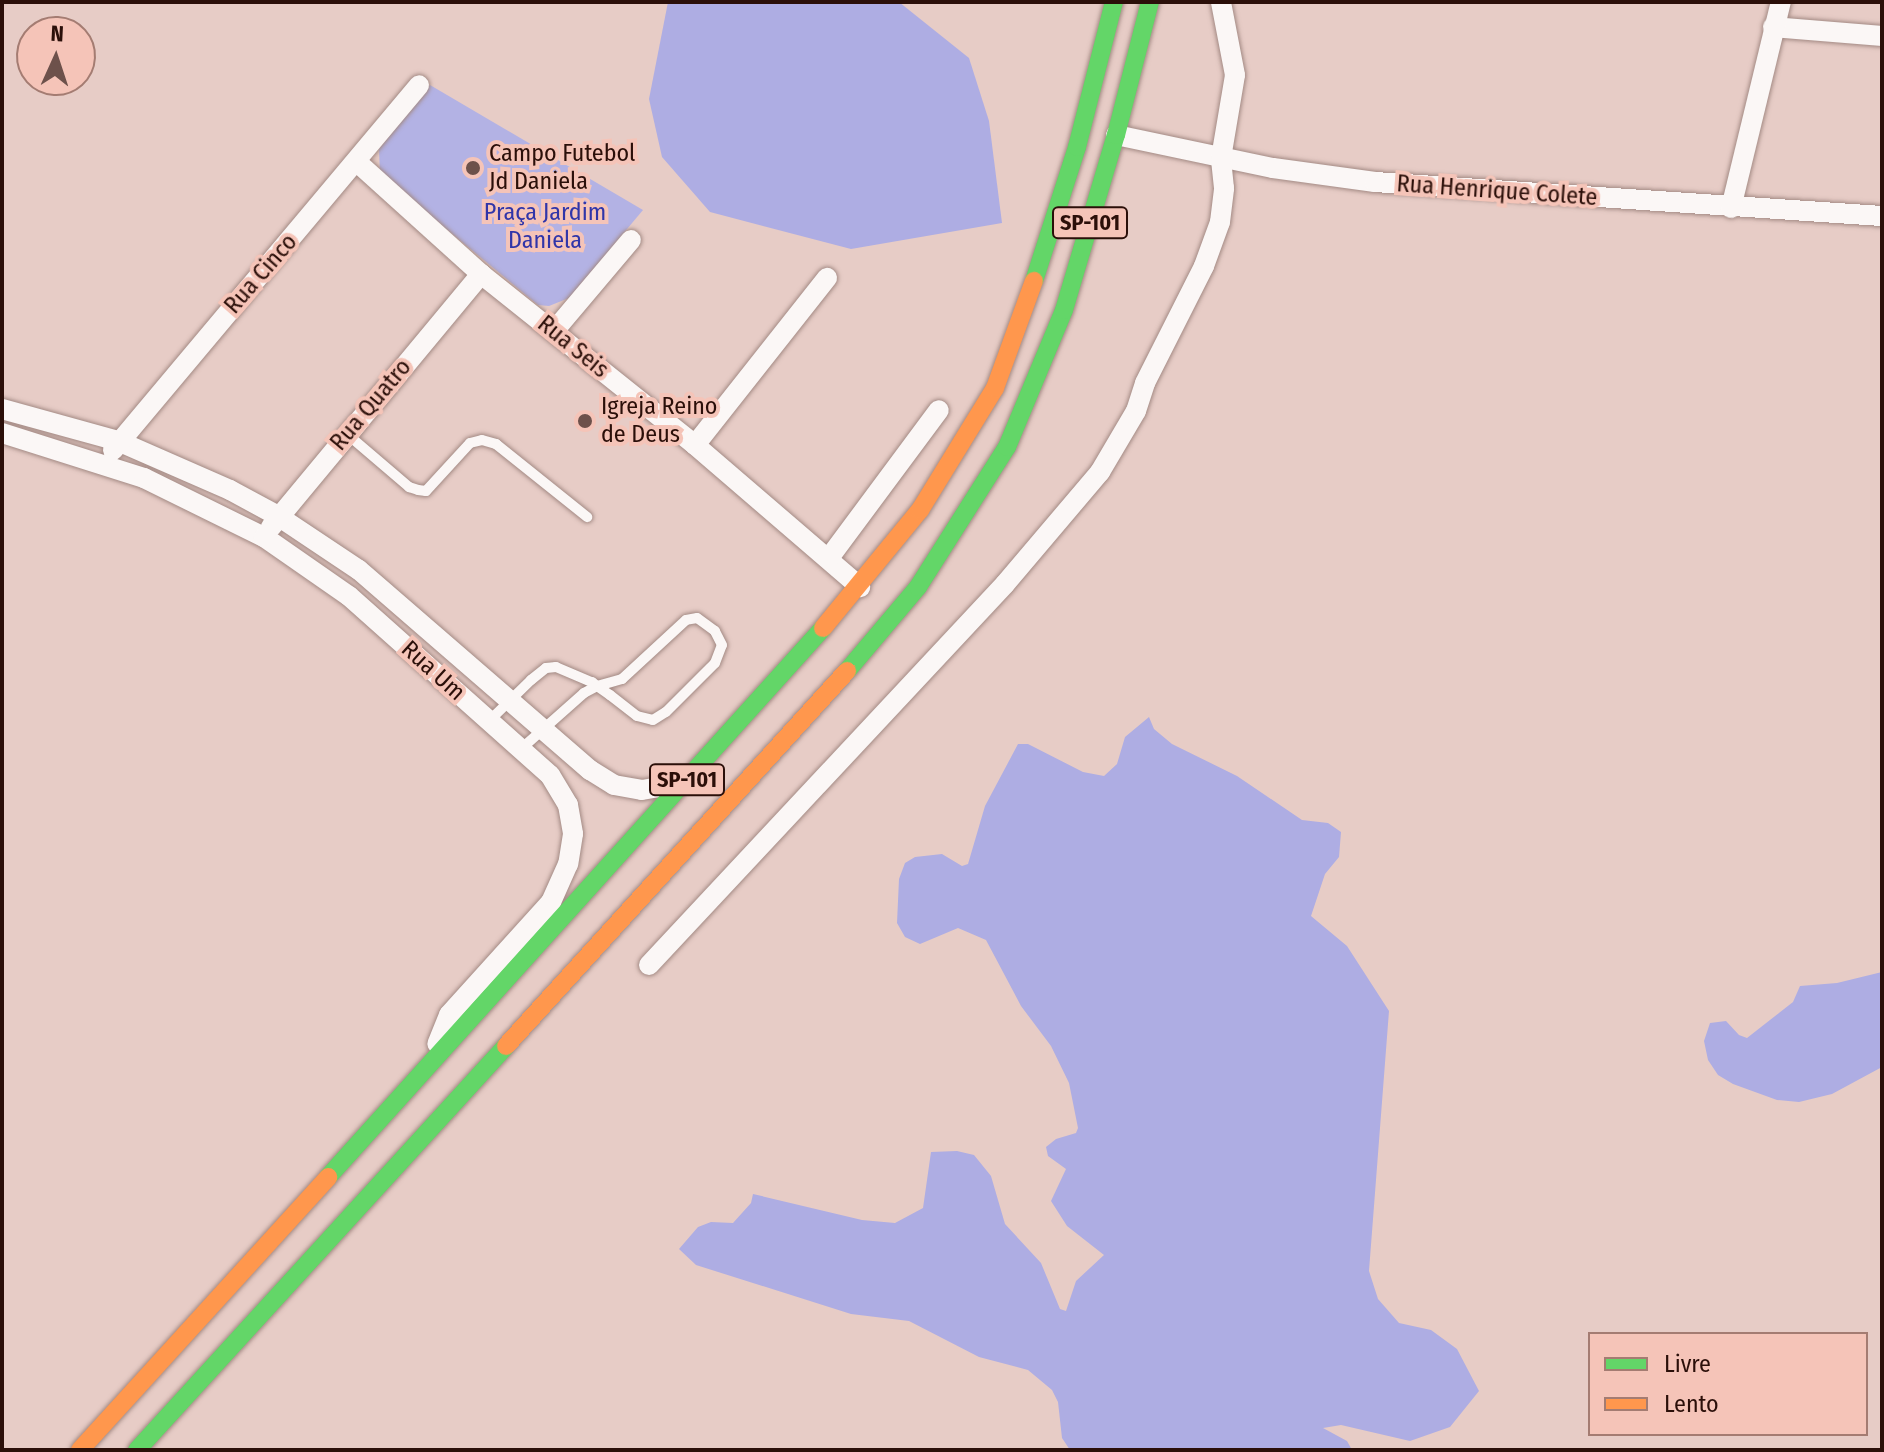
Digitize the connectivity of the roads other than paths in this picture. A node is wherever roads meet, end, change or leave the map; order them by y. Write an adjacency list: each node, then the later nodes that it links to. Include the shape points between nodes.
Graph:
1 (1114, 2): 28 (highway, SP-101, via 1077,147 995,388 920,510)
2 (1150, 2): 8 (highway, SP-101)
3 (1221, 2): 9 (street, via 1235,75)
4 (1781, 2): 5 (street)
5 (1773, 27): 6 (street); 11 (street)
6 (1882, 36)
7 (419, 85): 10 (street, Rua Cinco)
8 (1116, 135): 9 (street, Rua Henrique Colete); 37 (highway, SP-101, via 1042,368 1007,447 918,587 828,694)
9 (1221, 158): 11 (street, Rua Henrique Colete, via 1375,182); 35 (street, via 1220,222 1204,266 1136,411 1100,472 1005,584)
10 (357, 162): 14 (street, Rua Seis); 21 (street, Rua Cinco)
11 (1731, 208): 12 (street, Rua Henrique Colete)
12 (1882, 216)
13 (631, 240): 16 (street)
14 (481, 274): 16 (street, Rua Seis); 20 (street, Rua Quatro)
15 (827, 278): 22 (street)
16 (554, 331): 22 (street, Rua Seis)
17 (2, 409): 21 (street)
18 (939, 410): 27 (street)
19 (2, 433): 23 (street, Rua Um)
20 (347, 434): 24 (street, Rua Quatro); 25 (lane, via 409,487 426,491 470,443 496,444)
21 (118, 441): 23 (street, Rua Cinco); 24 (street)
22 (695, 445): 27 (street, Rua Seis)
23 (105, 464): 26 (street, Rua Um)
24 (278, 516): 26 (street, Rua Quatro); 30 (street, via 359,570)
25 (587, 517)
26 (264, 537): 31 (street, Rua Um, via 349,596)
27 (829, 558): 28 (street, Rua Seis)
28 (860, 587): 34 (highway, SP-101)
29 (597, 686): 29 (lane, via 622,679 686,620 697,618 715,631 722,645 715,663 694,687 653,720 637,716); 30 (lane, via 556,667 546,668); 32 (lane)
30 (511, 701): 31 (lane); 32 (street)
31 (489, 721): 33 (street, Rua Um)
32 (541, 728): 33 (lane); 34 (street, via 614,785 642,790 670,785)
33 (521, 749): 36 (street, Rua Um, via 550,775 568,805 573,834 568,864 551,902 449,1015)
34 (710, 756): 36 (highway, SP-101)
35 (649, 965)
36 (431, 1065): 38 (highway, SP-101)
37 (167, 1417): 39 (highway, SP-101); 40 (street)
38 (80, 1450)
39 (137, 1450)
40 (144, 1450)

